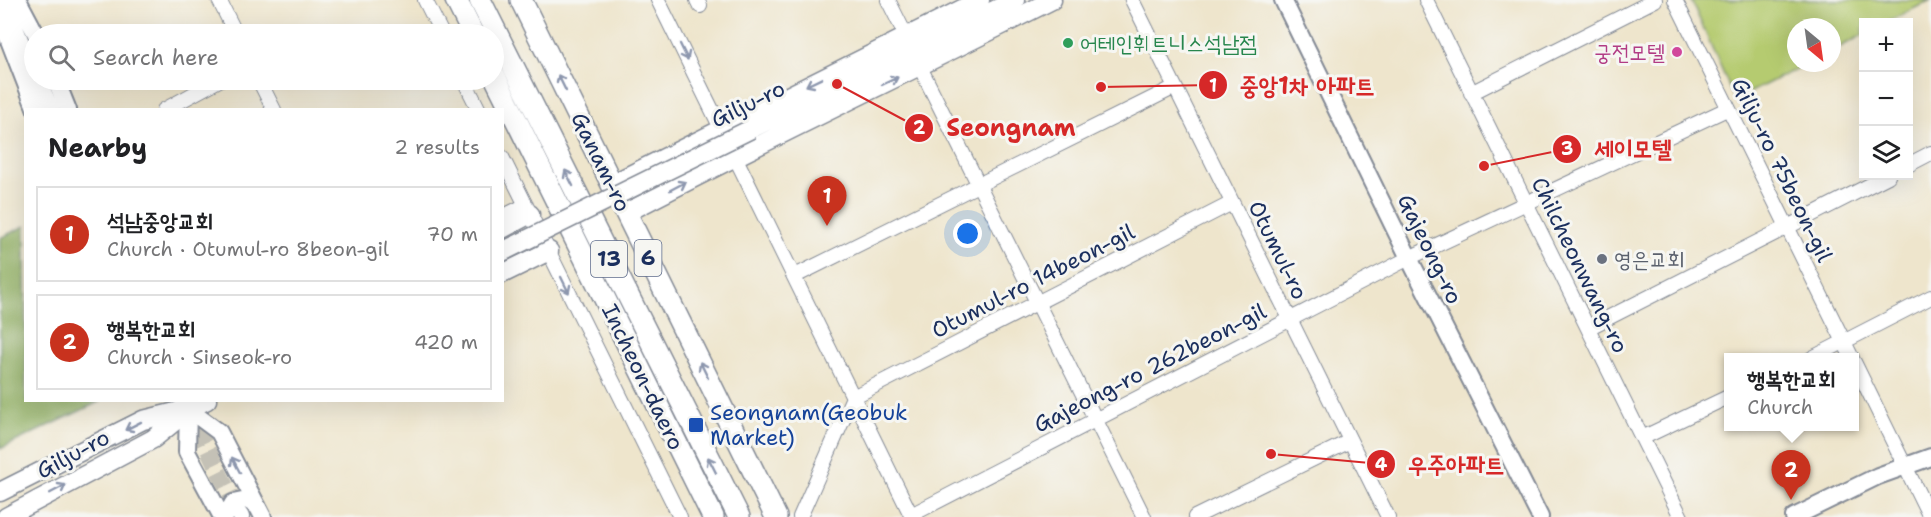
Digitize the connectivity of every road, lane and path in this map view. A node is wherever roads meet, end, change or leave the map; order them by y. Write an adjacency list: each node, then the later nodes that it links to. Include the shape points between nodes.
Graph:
1 (3, 0): 26 (street)
2 (18, 0): 19 (street)
3 (219, 0): 20 (street)
4 (425, 0): 21 (street)
5 (456, 0): 22 (main road)
6 (480, 0): 23 (main road, Incheon-daero / 13, one-way to 6)
7 (521, 0): 51 (main road, Ganam-ro / 6, one-way to 7)
8 (658, 0): 45 (street, one-way to 45)
9 (888, 0): 24 (street)
10 (980, 0): 24 (main road)
11 (1015, 0): 60 (main road, Gilju-ro, bridge)
12 (1052, 0): 27 (main road)
13 (1132, 0): 29 (street, Otumul-ro)
14 (1283, 0): 62 (street, Gajeong-ro)
15 (1426, 0): 37 (street, Chilcheonwang-ro)
16 (1655, 0): 37 (street)
17 (1675, 0): 44 (street, Gilju-ro 75beon-gil)
18 (0, 17): 28 (street)
19 (31, 24)
20 (231, 24)
21 (437, 24)
22 (469, 24)
23 (492, 24)
24 (906, 36): 45 (main road, one-way to 45)
25 (504, 48): 88 (main road, Incheon-daero / 13, one-way to 25)
26 (24, 49)
27 (920, 67): 47 (main road, one-way to 27); 52 (street)
28 (24, 79)
29 (1175, 87): 52 (street); 53 (street, Otumul-ro)
30 (28, 90): 38 (street)
31 (42, 90): 39 (street)
32 (60, 90): 40 (street)
33 (201, 90): 41 (street)
34 (264, 90): 42 (street)
35 (469, 90): 43 (street)
36 (501, 90): 87 (main road, Incheon-daero / 13)
37 (1472, 93): 54 (street, Chilcheonwang-ro)
38 (35, 108)
39 (50, 108)
40 (67, 108)
41 (168, 108)
42 (273, 108)
43 (478, 108)
44 (1727, 109): 54 (street, Gajeong-ro 262beon-gil); 58 (street, Gilju-ro 75beon-gil)
45 (721, 128): 47 (street); 51 (main road)
46 (1931, 153): 49 (street)
47 (735, 156): 56 (main road, one-way to 47); 64 (street)
48 (504, 161): 55 (street)
49 (1913, 162)
50 (1880, 180): 58 (street)
51 (612, 184): 56 (main road, Ganam-ro / 6)
52 (980, 184): 64 (street); 66 (street)
53 (1232, 203): 66 (street, Otumul-ro 14beon-gil); 67 (street, Otumul-ro)
54 (1526, 204): 62 (street, Gajeong-ro 262beon-gil); 68 (street, Chilcheonwang-ro)
55 (528, 210): 57 (street); 59 (main road); 61 (street)
56 (626, 213): 89 (main road, Ganam-ro / 6, one-way to 56)
57 (504, 216)
58 (1787, 227): 68 (street); 69 (street, Gilju-ro 75beon-gil)
59 (504, 228)
60 (504, 251)
61 (549, 251): 63 (main road); 86 (street, one-way to 86)
62 (1409, 258): 67 (street, Gajeong-ro 262beon-gil); 94 (street, Gajeong-ro)
63 (504, 273)
64 (795, 276): 73 (street)
65 (1931, 297): 69 (street)
66 (1038, 303): 73 (street, Otumul-ro 14beon-gil); 76 (street)
67 (1289, 319): 76 (street, Gajeong-ro 262beon-gil); 78 (street, Otumul-ro)
68 (1588, 328): 77 (street, Chilcheonwang-ro)
69 (1844, 342): 70 (street); 71 (street, Gilju-ro 75beon-gil)
70 (1821, 353)
71 (1850, 353)
72 (1859, 372): 80 (street)
73 (853, 397): 83 (street); 90 (street)
74 (1724, 399): 77 (street)
75 (184, 404): 81 (main road, Gilju-ro, one-way to 81, via 143,420); 82 (street, one-way to 75, via 219,432); 84 (main road, Gilju-ro, one-way to 75, via 153,439); 85 (street, via 187,452)
76 (1095, 419): 83 (street, Gajeong-ro 262beon-gil); 91 (street)
77 (1642, 438): 95 (street, Chilcheonwang-ro)
78 (1350, 441): 92 (street); 93 (street, Otumul-ro)
79 (1931, 457): 80 (street)
80 (1905, 468): 96 (street, via 1878,476); 97 (street)
81 (0, 492)
82 (261, 512): 85 (street, via 247,500 232,502)
83 (912, 516)
84 (6, 517)
85 (232, 517)
86 (680, 517)
87 (713, 517)
88 (739, 517)
89 (776, 517)
90 (800, 517)
91 (1144, 517)
92 (1195, 517)
93 (1388, 517)
94 (1540, 517)
95 (1681, 517)
96 (1794, 517)
97 (1930, 517)

